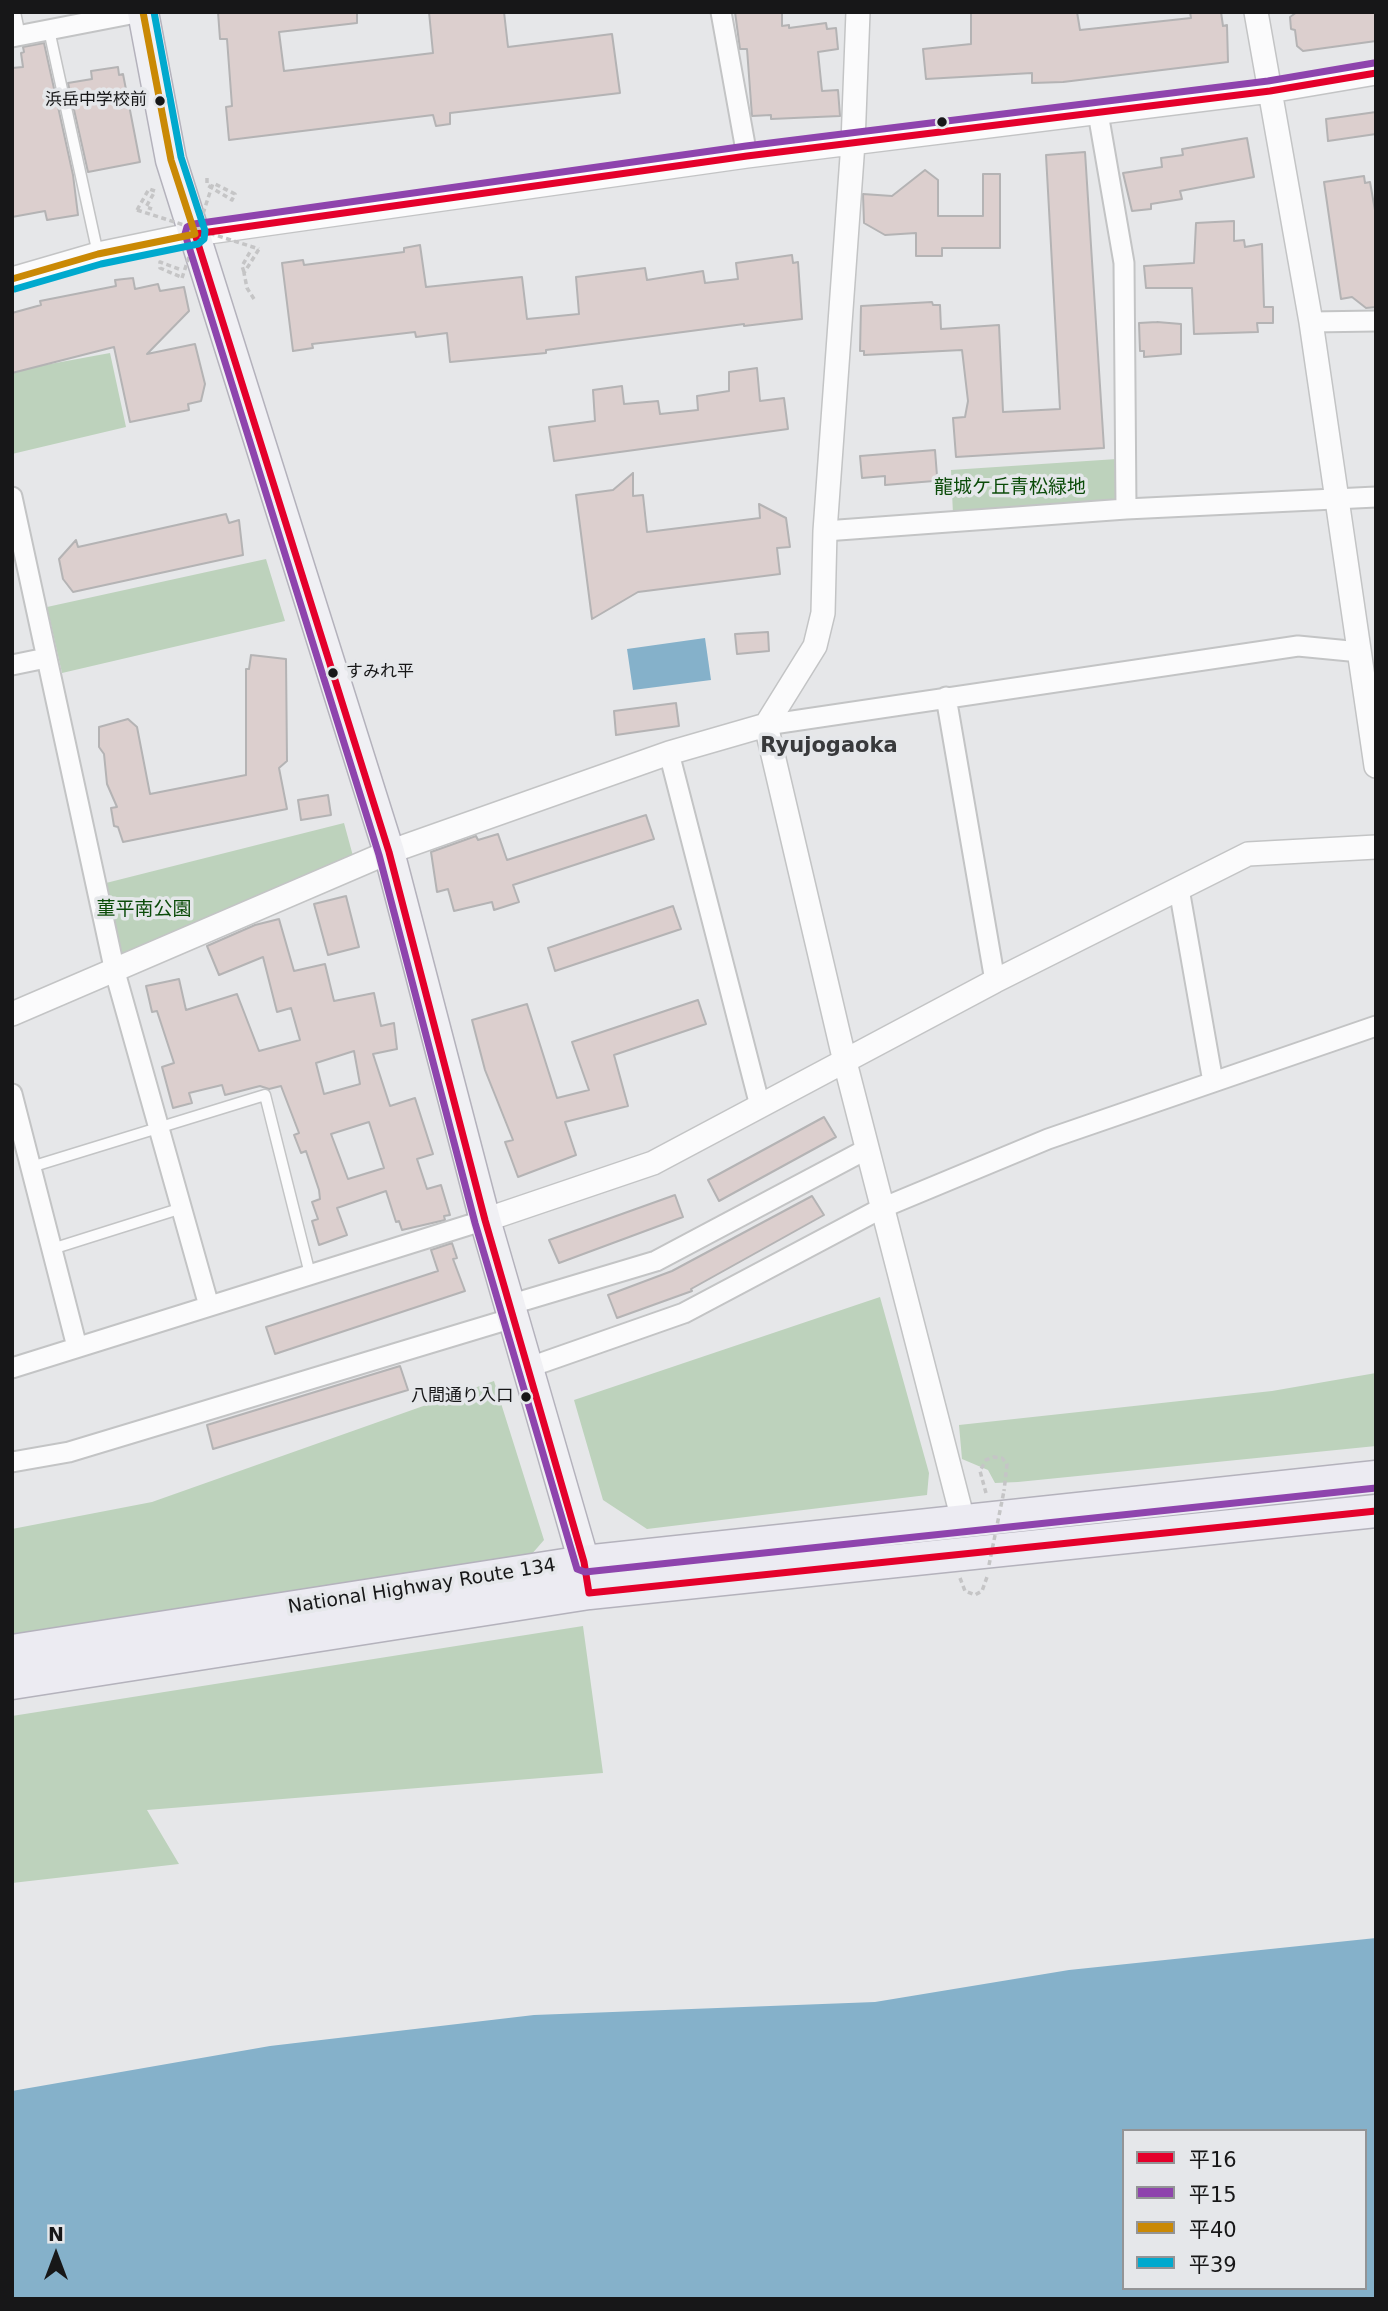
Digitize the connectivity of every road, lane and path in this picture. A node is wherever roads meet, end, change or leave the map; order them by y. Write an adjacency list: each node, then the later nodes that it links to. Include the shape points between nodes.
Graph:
1 (15, 12): 7 (lane)
2 (142, 12): 6 (street); 15 (main road, via 171,160)
3 (721, 12): 12 (street)
4 (858, 12): 11 (street)
5 (1256, 12): 9 (street)
6 (49, 30): 7 (street); 17 (lane)
7 (16, 36)
8 (1376, 73): 9 (street)
9 (1270, 91): 10 (street); 23 (street)
10 (1098, 113): 11 (street); 27 (street, via 1124,263)
11 (853, 143): 12 (street); 28 (street)
12 (747, 156): 15 (street)
13 (207, 178): 15 (path, bridge, via 207,185 232,200 235,194 213,183)
14 (152, 209): 15 (path, bridge, via 146,207 155,191 149,190 137,210)
15 (196, 232): 17 (street); 18 (path, bridge, via 182,278 160,268 160,262); 19 (path, bridge, via 259,249); 38 (main road)
16 (250, 253): 19 (path, via 242,266)
17 (98, 254): 20 (street)
18 (181, 270)
19 (244, 273): 21 (path)
20 (12, 279)
21 (254, 299)
22 (1376, 321): 23 (street)
23 (1311, 322): 26 (street)
24 (12, 497): 30 (street)
25 (1376, 497): 26 (street)
26 (1336, 499): 27 (street); 29 (street)
27 (1126, 509): 28 (street)
28 (825, 531): 34 (street, via 823,612 815,646)
29 (1360, 652): 32 (street); 33 (street, via 1298,646)
30 (46, 658): 31 (street); 40 (street)
31 (12, 665)
32 (1370, 685): 36 (street)
33 (946, 697): 34 (street); 41 (street)
34 (766, 725): 35 (street); 44 (street)
35 (669, 753): 38 (street); 47 (street)
36 (1376, 766)
37 (1376, 847): 39 (street, via 1248,854)
38 (389, 852): 40 (street); 53 (main road)
39 (1179, 889): 41 (street); 45 (street)
40 (115, 971): 42 (street); 48 (street)
41 (995, 982): 44 (street)
42 (12, 1014)
43 (1376, 1026): 45 (street)
44 (845, 1062): 47 (street); 49 (street)
45 (1213, 1082): 52 (street, via 1048,1139)
46 (12, 1094): 50 (street)
47 (760, 1106): 53 (street, via 653,1163)
48 (158, 1126): 50 (lane); 51 (street); 55 (lane, via 265,1095)
49 (867, 1149): 52 (street); 57 (street, via 656,1261)
50 (31, 1167): 54 (street)
51 (182, 1208): 54 (lane); 56 (street)
52 (882, 1208): 60 (street, via 684,1313); 65 (street)
53 (485, 1220): 55 (street); 57 (main road)
54 (52, 1249): 58 (street)
55 (310, 1274): 56 (street)
56 (209, 1306): 58 (street)
57 (511, 1311): 60 (main road); 61 (street, via 69,1452)
58 (77, 1347): 59 (street)
59 (12, 1368)
60 (527, 1368): 66 (main road)
61 (12, 1462)
62 (1376, 1477): 65 (highway, National Highway Route 134)
63 (986, 1495): 67 (path, bridge, via 980,1471 986,1460 1002,1458 1007,1464 1004,1491 982,1591 970,1595)
64 (1376, 1511): 68 (highway, National Highway Route 134)
65 (964, 1524): 66 (highway, National Highway Route 134)
66 (584, 1562): 68 (main road); 69 (highway, National Highway Route 134)
67 (960, 1578)
68 (589, 1593): 70 (highway, National Highway Route 134)
69 (12, 1651)
70 (12, 1683)

